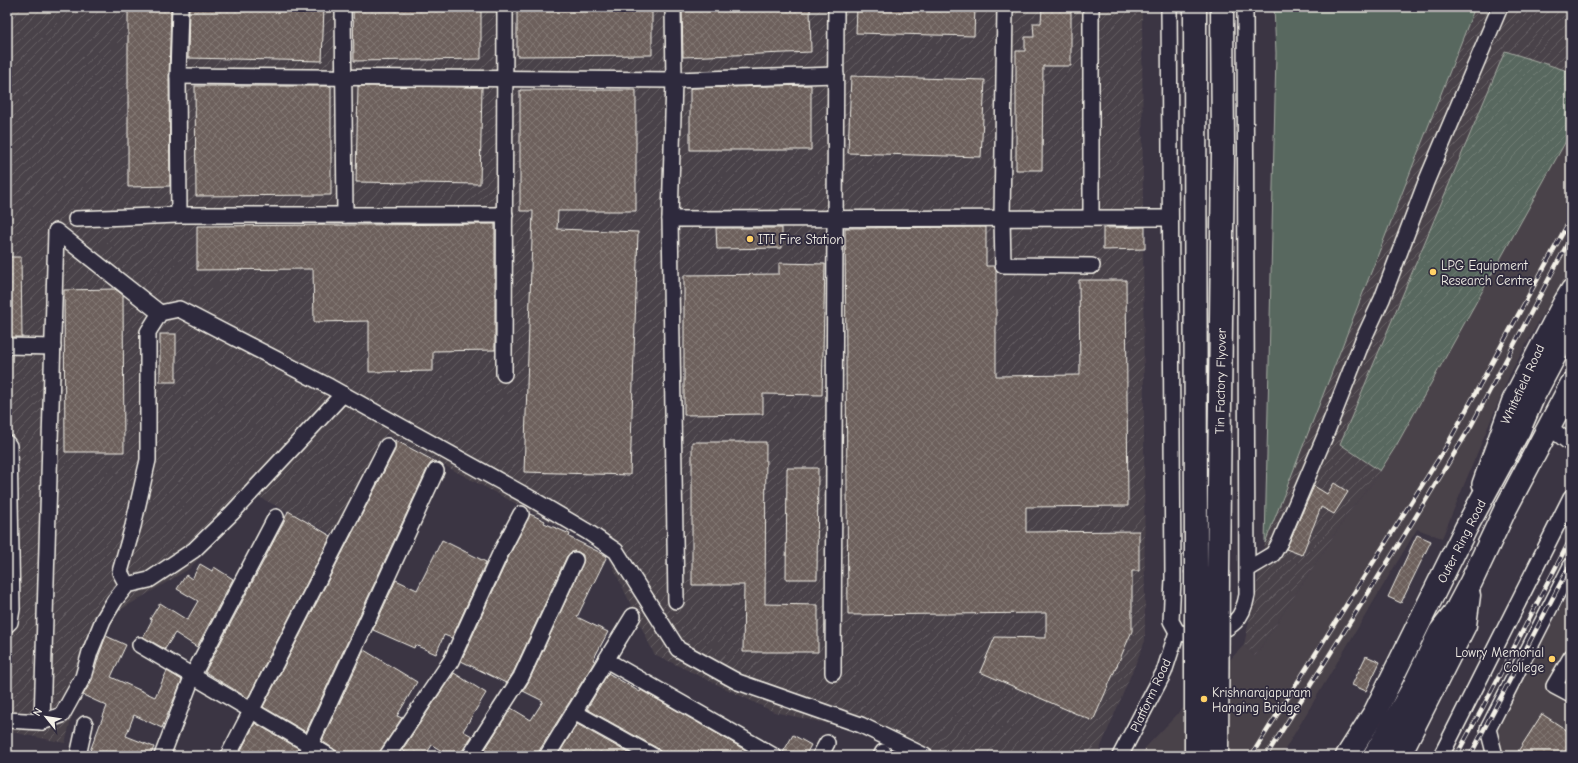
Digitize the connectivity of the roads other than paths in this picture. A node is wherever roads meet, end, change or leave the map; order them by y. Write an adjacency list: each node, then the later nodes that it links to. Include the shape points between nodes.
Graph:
1 (180, 7): 14 (street)
2 (343, 7): 15 (street)
3 (505, 7): 16 (street)
4 (673, 7): 17 (street)
5 (836, 7): 13 (street)
6 (1005, 7): 22 (street)
7 (1091, 7): 23 (street)
8 (1169, 7): 24 (street)
9 (1195, 7): 77 (highway, Tin Factory Flyover, bridge)
10 (1222, 7): 78 (highway, Tin Factory Flyover, bridge, via 1223,152)
11 (1245, 7): 47 (street)
12 (1500, 7): 47 (street, via 1280,542 1273,554)
13 (836, 75): 17 (street); 21 (street)
14 (178, 76): 15 (street); 19 (street)
15 (344, 78): 16 (street); 18 (street)
16 (505, 78): 17 (street); 20 (street)
17 (674, 80): 26 (street)
18 (345, 214): 19 (street); 20 (street)
19 (179, 215): 25 (street)
20 (505, 215): 33 (street)
21 (836, 218): 22 (street); 26 (street); 57 (street)
22 (1002, 218): 23 (street); 27 (street, via 1003,265)
23 (1091, 218): 24 (street)
24 (1170, 218): 53 (street, via 1171,621)
25 (76, 219)
26 (670, 219): 50 (street)
27 (1092, 266)
28 (1571, 289): 44 (main road, Whitefield Road, via 1512,400)
29 (160, 313): 32 (street, via 56,231); 35 (street, via 179,309); 49 (street, via 148,332 148,460 120,572)
30 (1571, 325): 44 (highway, Outer Ring Road, via 1534,395 1519,430)
31 (7, 346): 32 (street)
32 (52, 347): 63 (street)
33 (504, 374)
34 (1571, 386): 36 (highway, Outer Ring Road)
35 (343, 394): 49 (street, via 194,550 149,580); 75 (street, via 532,499 616,551 678,648 738,682 861,725)
36 (1549, 427): 38 (street); 48 (highway, Outer Ring Road)
37 (7, 443): 52 (street, via 12,609)
38 (1571, 444)
39 (387, 446): 60 (street)
40 (436, 471): 65 (street)
41 (1571, 496): 82 (street)
42 (521, 514): 70 (street, via 451,661)
43 (276, 517): 58 (street)
44 (1466, 528): 79 (highway, Outer Ring Road, via 1376,712)
45 (575, 560): 71 (street, via 521,678)
46 (1571, 566): 83 (street, via 1488,729)
47 (1248, 569): 53 (street, via 1246,603 1232,626 1207,639)
48 (1471, 582): 80 (highway, Outer Ring Road, via 1454,614 1440,632 1412,690); 81 (highway, Outer Ring Road, via 1464,625)
49 (126, 586): 63 (street, via 103,620 83,677 62,715)
50 (676, 601)
51 (633, 616): 56 (street)
52 (7, 625)
53 (1177, 632): 76 (street, Platform Road, via 1164,672)
54 (140, 645): 58 (street)
55 (1571, 657): 59 (street, via 1554,686)
56 (606, 660): 61 (street); 74 (street)
57 (833, 673)
58 (193, 675): 60 (street); 67 (street)
59 (1571, 695)
60 (251, 709): 65 (street); 68 (street)
61 (574, 712): 72 (street); 73 (street)
62 (7, 720): 63 (street)
63 (42, 722)
64 (86, 724): 66 (street)
65 (308, 750): 69 (street)
66 (78, 756)
67 (162, 756)
68 (228, 756)
69 (329, 756)
70 (387, 756)
71 (470, 756)
72 (548, 756)
73 (653, 756)
74 (774, 756)
75 (925, 756)
76 (1120, 756)
77 (1196, 756)
78 (1216, 756)
79 (1347, 756)
80 (1374, 756)
81 (1399, 756)
82 (1441, 756)
83 (1495, 756)

